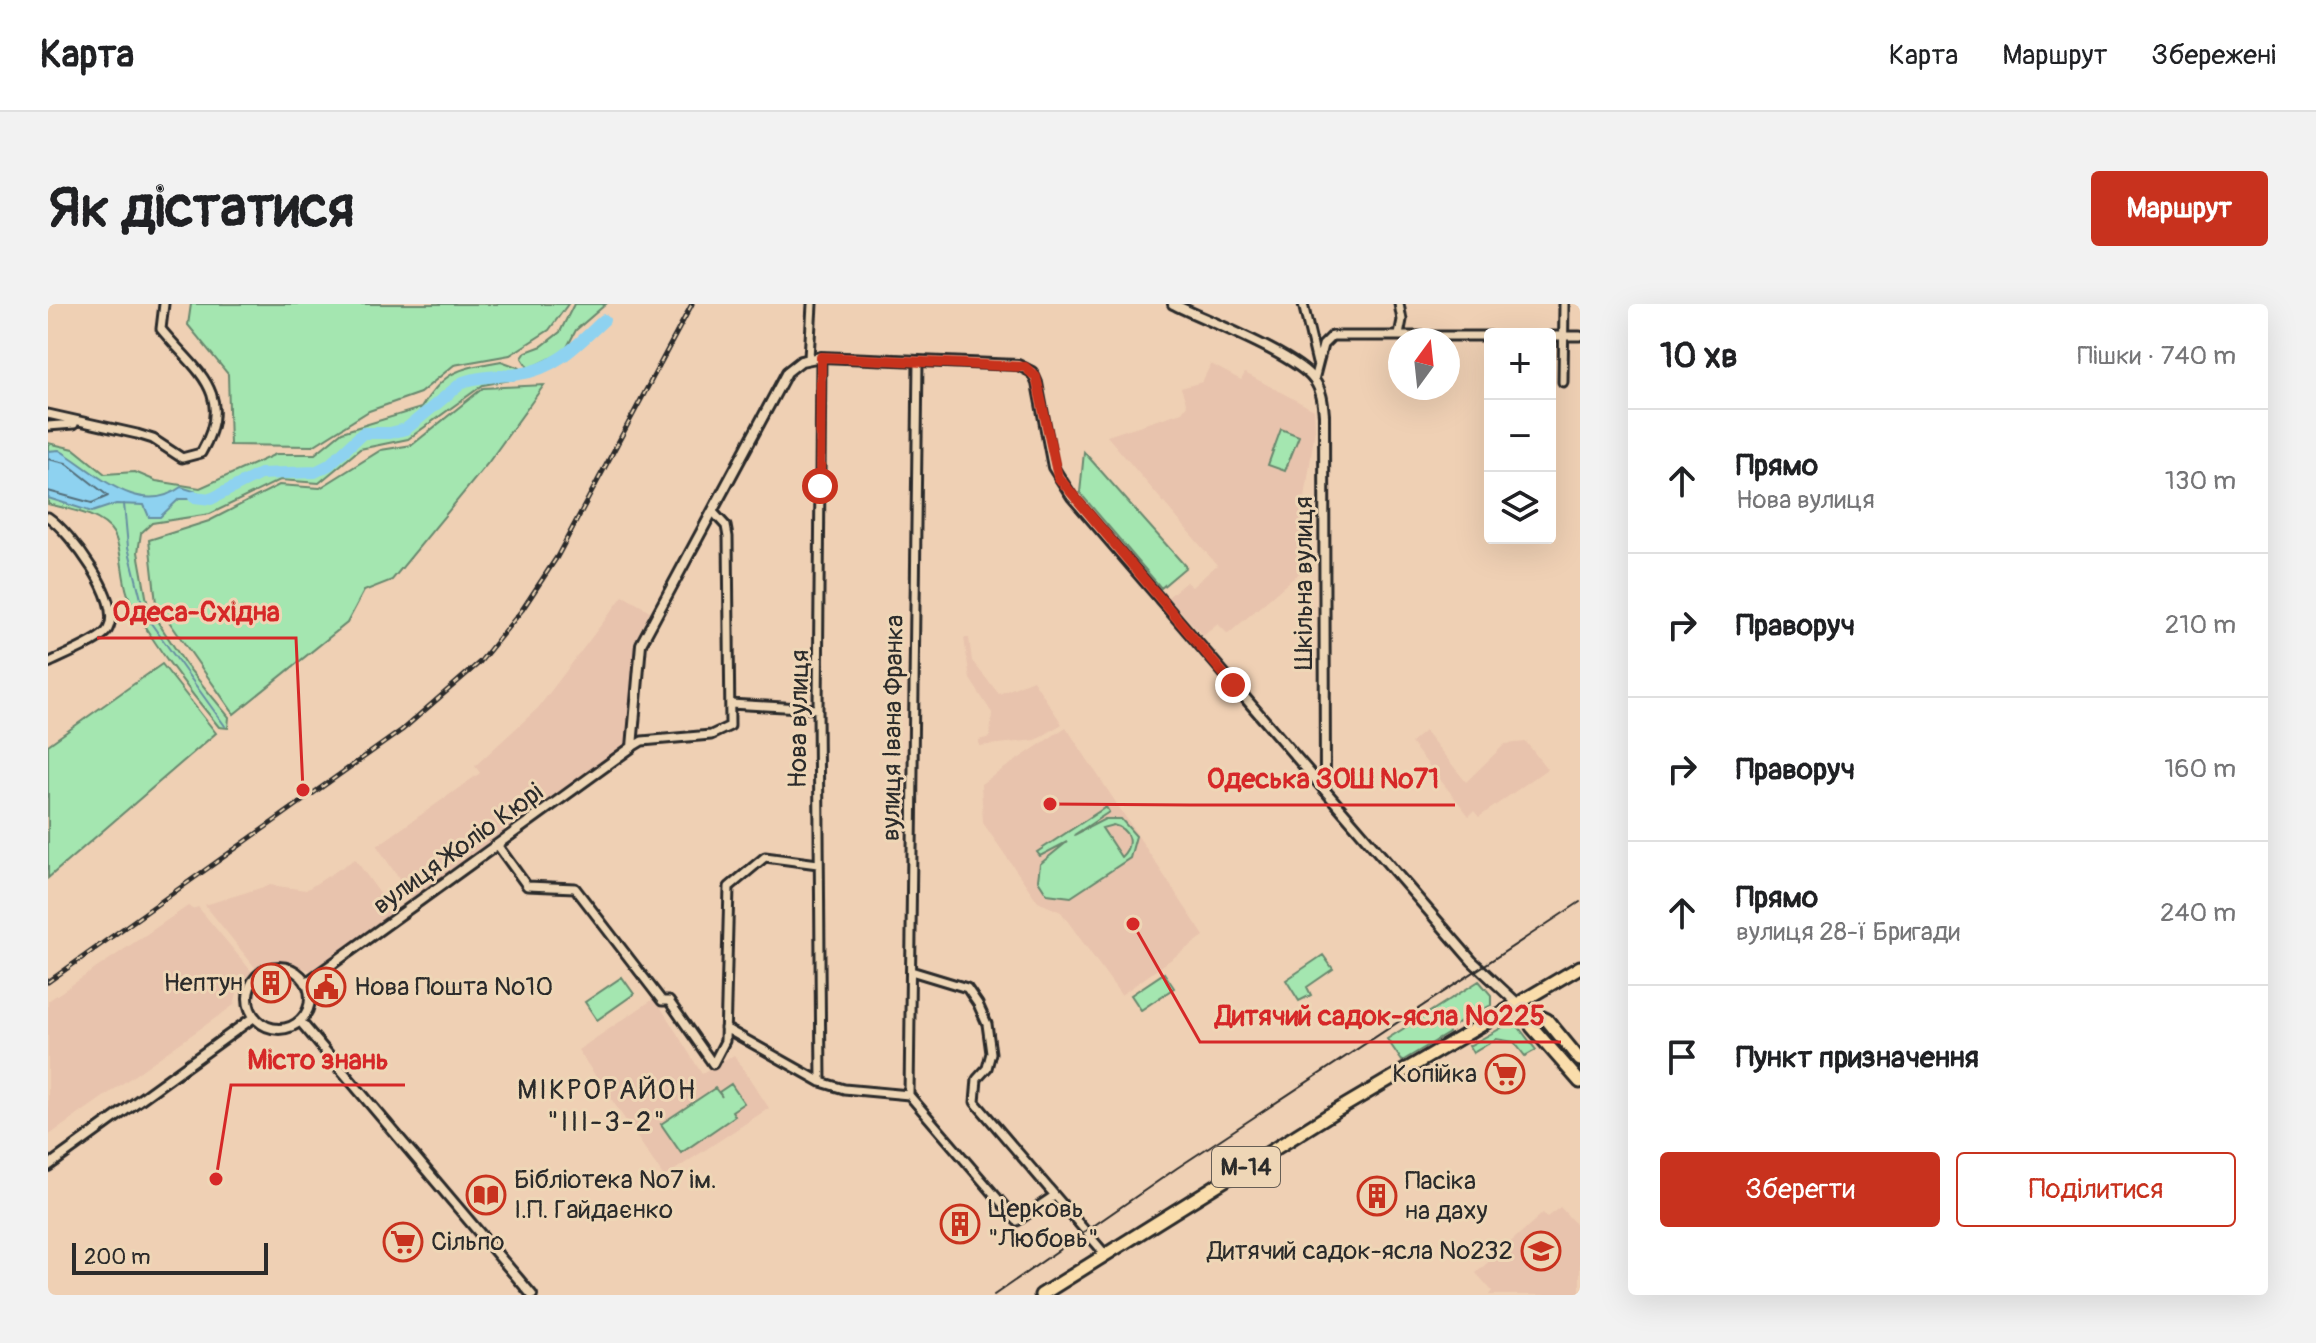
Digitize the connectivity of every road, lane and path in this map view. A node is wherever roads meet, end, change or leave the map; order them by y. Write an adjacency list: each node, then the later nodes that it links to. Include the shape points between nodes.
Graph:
1 (164, 304): 21 (street, via 161,329 196,364 213,396 209,435 201,453 182,458 153,439)
2 (812, 304): 15 (street)
3 (1173, 304): 18 (street, via 1275,354)
4 (1303, 304): 17 (street)
5 (1399, 304): 7 (street)
6 (1564, 304): 12 (street)
7 (1400, 328)
8 (1388, 335): 17 (street, Шкільна вулиця, via 1332,336 1323,345)
9 (1460, 336): 10 (street, Шкільна вулиця)
10 (1484, 336)
11 (1556, 336): 12 (street)
12 (1564, 336): 13 (street); 19 (street)
13 (1580, 336)
14 (821, 357): 15 (street); 16 (street); 27 (street, Нова вулиця)
15 (809, 358): 23 (street, via 787,372)
16 (918, 361): 29 (street, via 1018,365 1032,372 1053,467 1078,505); 34 (street, вулиця Івана Франка)
17 (1318, 365): 18 (street, Шкільна вулиця)
18 (1314, 380): 29 (street, Шкільна вулиця, via 1324,415)
19 (1563, 382)
20 (48, 414): 21 (street)
21 (81, 423): 22 (street)
22 (48, 426)
23 (714, 513): 26 (street, via 728,537); 28 (street, via 641,644)
24 (48, 517): 25 (street, via 85,555 110,622 104,634)
25 (48, 663)
26 (730, 704): 27 (street); 28 (street, via 730,726 725,731 642,741)
27 (818, 709): 31 (street, Нова вулиця)
28 (632, 747): 30 (street, вулиця Жоліо Кюрі)
29 (1325, 788): 37 (street, via 1472,961)
30 (498, 846): 35 (street, вулиця Жоліо Кюрі); 41 (street, via 527,886 575,888 662,1001 669,1001 713,1064 725,1041)
31 (818, 864): 41 (street, via 765,857 729,887); 43 (street, Нова вулиця)
32 (1580, 960): 36 (main road, М-14, via 1541,983)
33 (1580, 967): 36 (main road, М-14)
34 (911, 971): 45 (street, вулиця Івана Франка); 47 (street, via 967,988 978,1004 991,1053 977,1079 975,1102)
35 (306, 983): 39 (street, via 281,967 257,974 247,998); 40 (street, via 310,1003)
36 (1534, 993): 37 (main road, М-14)
37 (1517, 1003): 38 (main road); 48 (main road, М-14)
38 (1531, 1014): 42 (main road, via 1547,1020); 44 (main road, via 1532,1027)
39 (254, 1017): 40 (street, via 281,1029); 46 (street)
40 (300, 1021): 49 (street)
41 (725, 1028): 43 (street)
42 (1580, 1060)
43 (821, 1082): 45 (street)
44 (1580, 1082)
45 (909, 1095): 47 (street, via 1017,1221)
46 (48, 1166)
47 (1054, 1196): 48 (street)
48 (1105, 1254): 50 (main road, М-14)
49 (532, 1295)
50 (1041, 1295)

